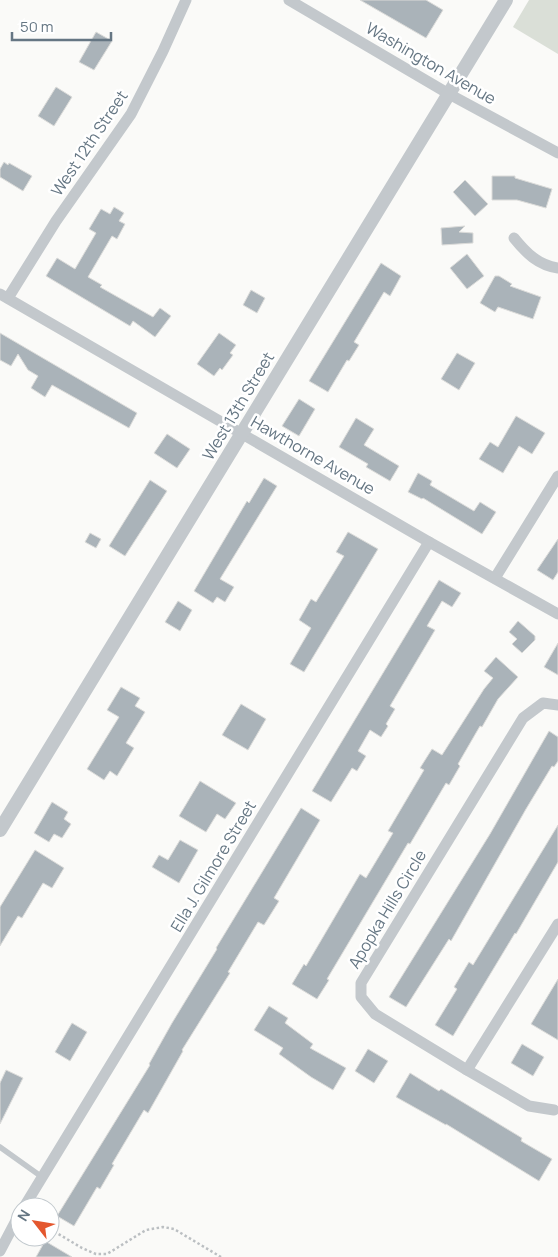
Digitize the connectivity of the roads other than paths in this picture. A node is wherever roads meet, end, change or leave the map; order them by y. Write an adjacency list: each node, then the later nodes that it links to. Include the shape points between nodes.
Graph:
1 (186, 0): 8 (street, West 12th Street, via 131,114)
2 (289, 0): 4 (street, Washington Avenue)
3 (506, 0): 4 (street, West 13th Street)
4 (449, 94): 5 (street, Washington Avenue); 9 (street, West 13th Street)
5 (558, 153)
6 (514, 238): 7 (street, via 536,260)
7 (558, 268)
8 (4, 296): 9 (street, Hawthorne Avenue)
9 (242, 432): 11 (street, Hawthorne Avenue); 15 (street, West 13th Street)
10 (558, 476): 12 (street)
11 (429, 542): 12 (street, Hawthorne Avenue); 20 (street, Ella J. Gilmore Street)
12 (495, 578): 13 (street, Hawthorne Avenue)
13 (558, 614)
14 (558, 705): 17 (street, Apopka Hills Circle, via 543,703 522,718 362,983 361,997 375,1014)
15 (0, 830)
16 (558, 924): 17 (street)
17 (467, 1070): 18 (street, Apopka Hills Circle, via 529,1106)
18 (554, 1110)
19 (0, 1147): 20 (lane)
20 (42, 1176): 21 (street, Ella J. Gilmore Street)
21 (30, 1197)
22 (10, 1232): 23 (street)
23 (0, 1251)

